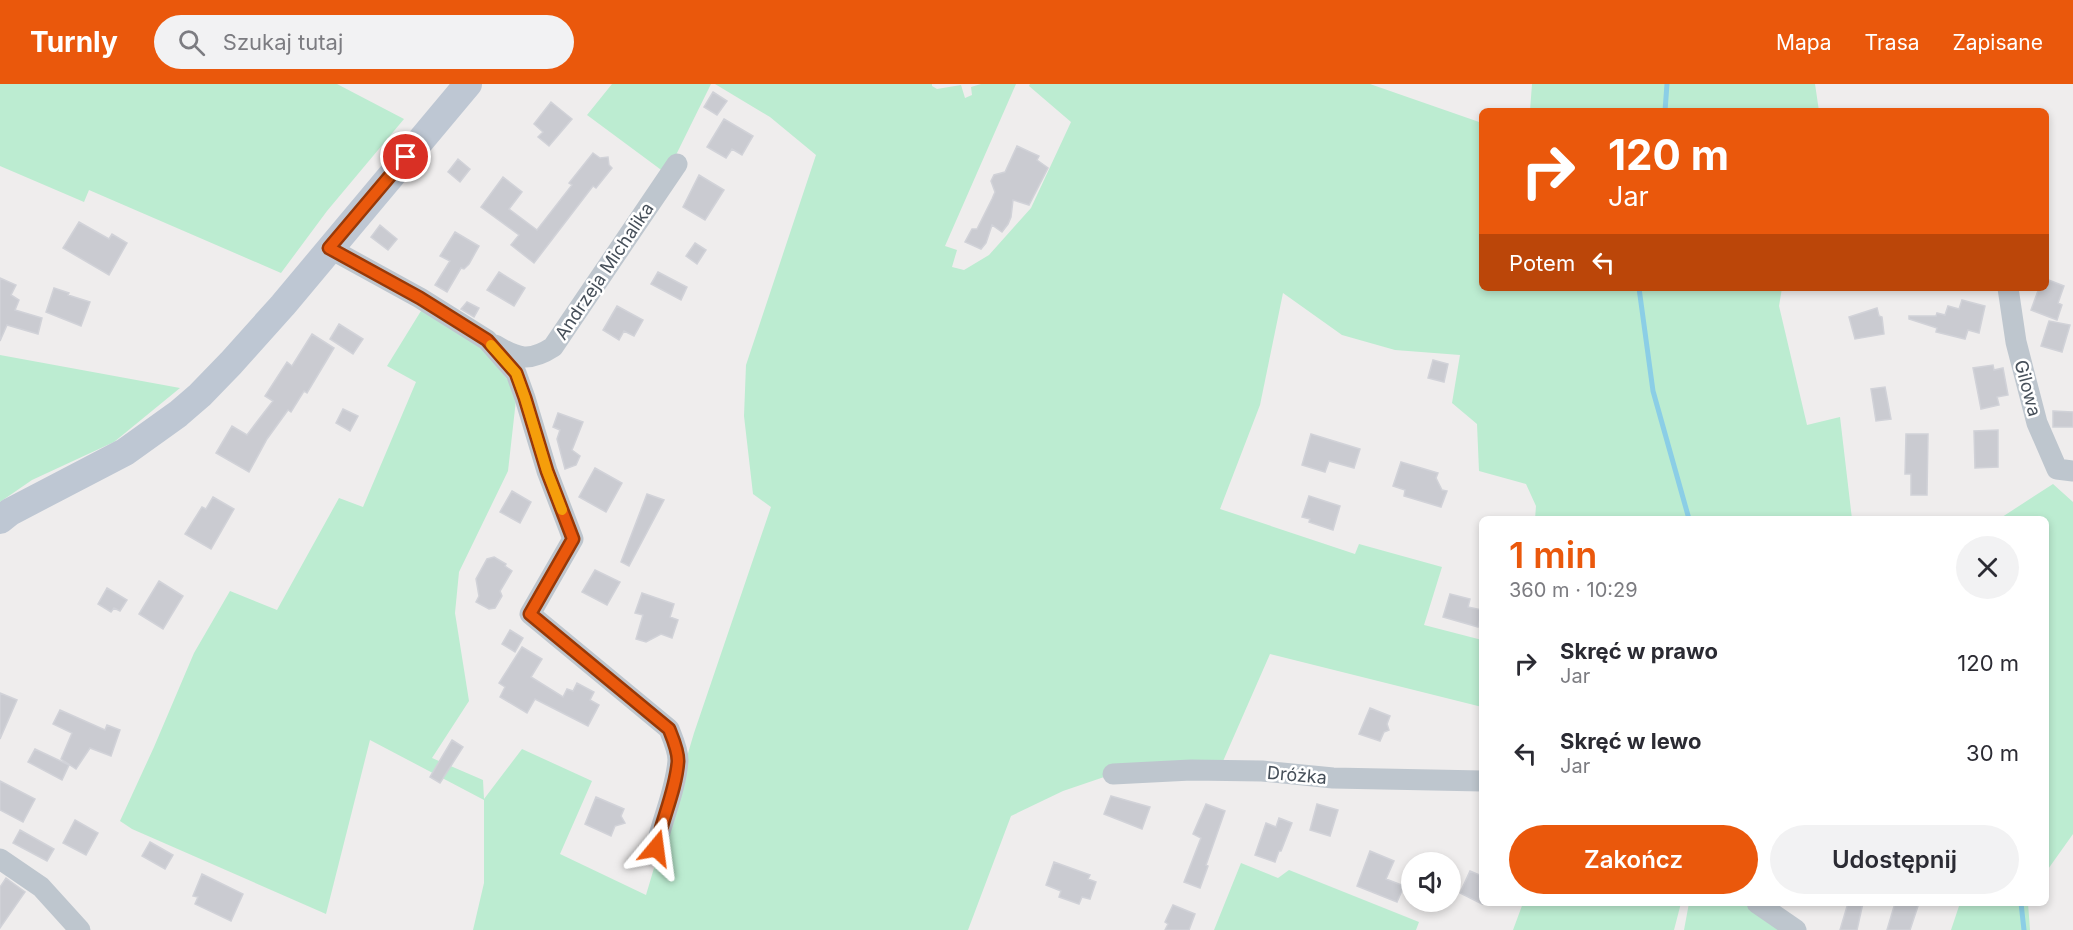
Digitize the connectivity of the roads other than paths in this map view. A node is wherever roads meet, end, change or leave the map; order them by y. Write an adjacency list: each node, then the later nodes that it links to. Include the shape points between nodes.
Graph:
1 (468, 84): 3 (street)
2 (676, 164): 5 (street, Andrzeja Michalika, via 553,347 538,357 512,356)
3 (329, 248): 5 (street, Andrzeja Michalika); 7 (street, via 231,363 182,410 125,452)
4 (2008, 291): 6 (street, Gilowa, via 2037,423 2057,469)
5 (487, 340): 10 (street, via 516,373 573,539 530,614 669,729 675,744 678,759)
6 (2073, 471)
7 (0, 520)
8 (1113, 774): 9 (street, Dróżka, via 1262,771 1333,778)
9 (1479, 781)
10 (656, 848)
11 (0, 859): 13 (street, via 41,887)
12 (1761, 906): 14 (street)
13 (80, 930)
14 (1796, 930)

